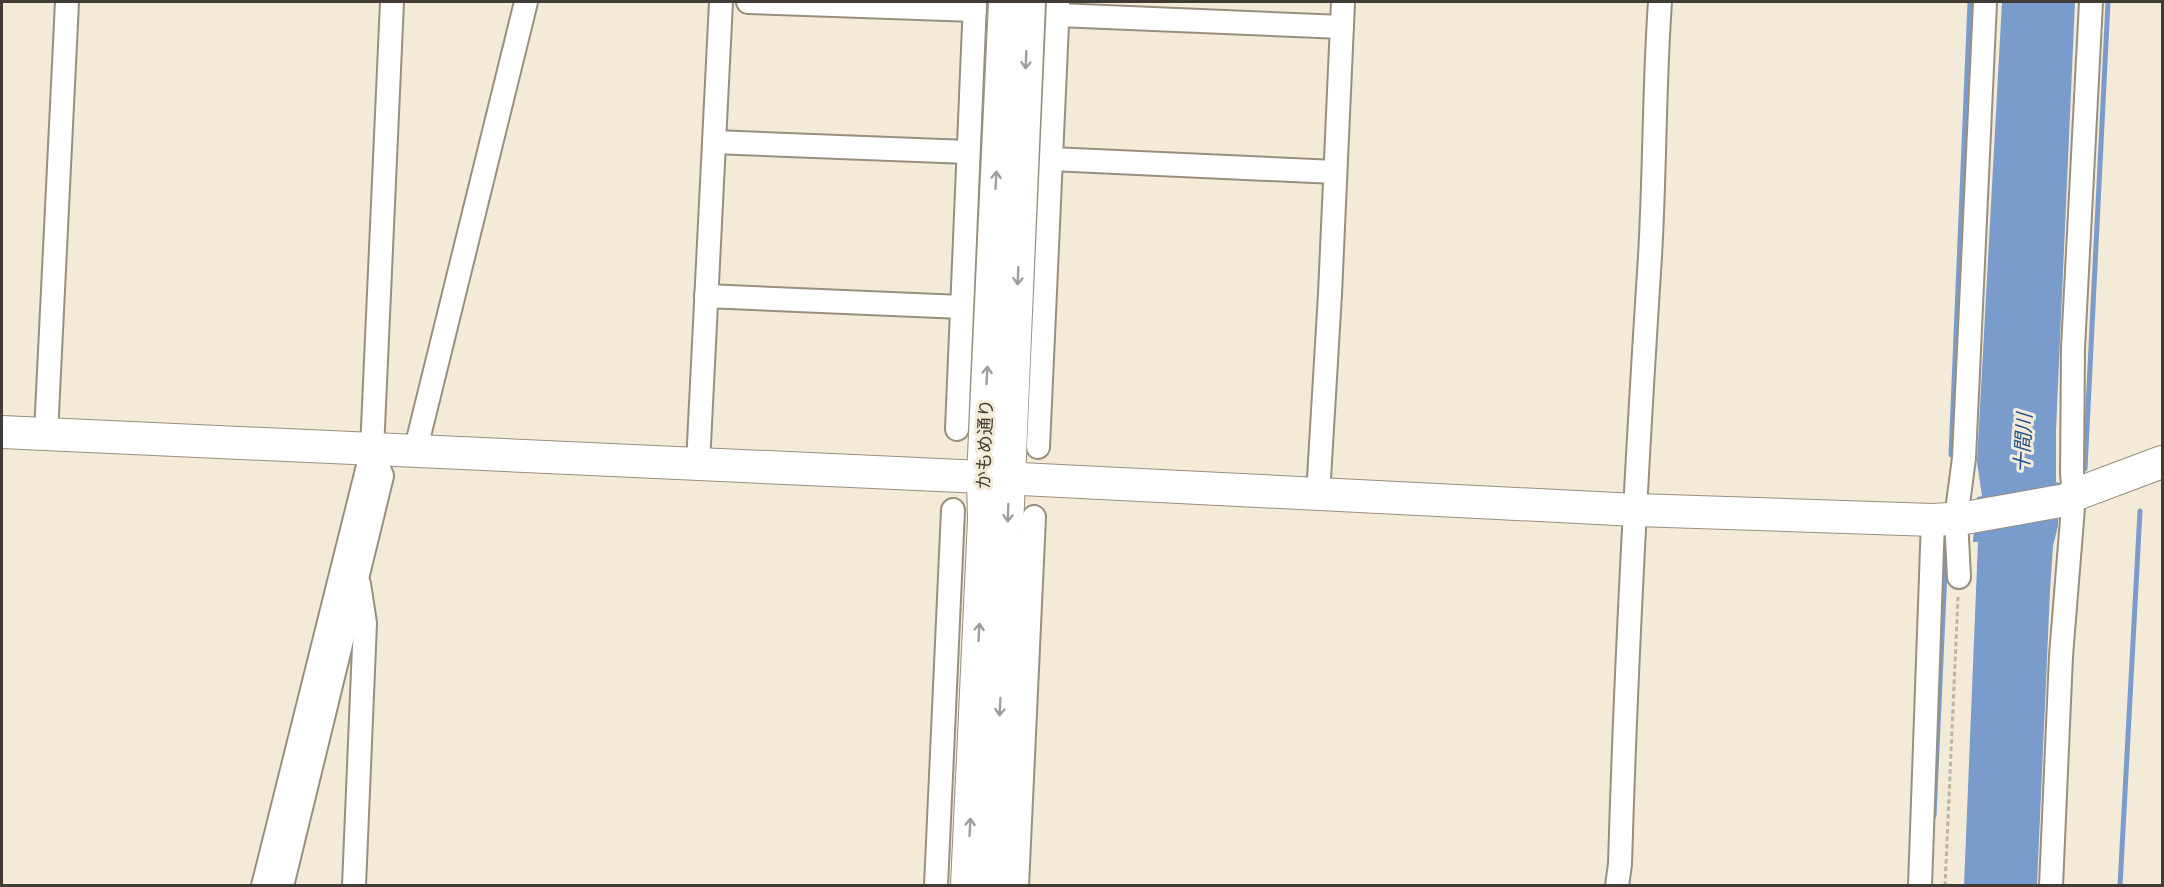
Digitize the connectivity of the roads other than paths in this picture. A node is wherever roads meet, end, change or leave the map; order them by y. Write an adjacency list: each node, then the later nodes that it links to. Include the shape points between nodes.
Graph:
1 (67, 2): 24 (street)
2 (392, 2): 26 (street)
3 (526, 2): 27 (street)
4 (721, 2): 15 (street)
5 (748, 2): 12 (street)
6 (1005, 2): 19 (street, かもめ通り, one-way to 6)
7 (1029, 2): 19 (street, かもめ通り, one-way to 19)
8 (1343, 2): 14 (street)
9 (1660, 2): 34 (street)
10 (1985, 2): 36 (street, via 1964,458)
11 (2091, 2): 32 (street, via 2073,348)
12 (975, 6): 16 (street)
13 (1058, 8): 14 (street); 17 (street)
14 (1342, 27): 18 (street)
15 (714, 142): 16 (street); 20 (street)
16 (968, 152): 19 (street)
17 (1051, 159): 18 (street); 19 (street)
18 (1335, 172): 31 (street)
19 (1007, 228): 21 (street); 25 (street); 30 (street, かもめ通り)
20 (706, 296): 21 (street); 29 (street)
21 (962, 307): 22 (street)
22 (957, 429)
23 (2, 432): 24 (street)
24 (46, 434): 26 (street)
25 (1038, 447)
26 (372, 450): 27 (street); 37 (street, via 382,476); 39 (street)
27 (415, 452): 29 (street)
28 (2163, 462): 32 (street)
29 (698, 464): 30 (street)
30 (996, 478): 31 (street); 43 (street, かもめ通り, one-way to 30, via 984,520); 44 (street, かもめ通り, one-way to 44)
31 (1318, 495): 34 (street)
32 (2070, 497): 36 (street); 48 (street)
33 (953, 510): 42 (street)
34 (1636, 510): 36 (street); 46 (street)
35 (1034, 517): 45 (street)
36 (1951, 519): 38 (street); 47 (street)
37 (357, 573): 40 (street); 41 (street, via 365,623)
38 (1959, 577)
39 (263, 885)
40 (282, 885)
41 (354, 885)
42 (936, 885)
43 (967, 885)
44 (992, 885)
45 (1017, 885)
46 (1617, 885)
47 (1920, 885)
48 (2051, 885)

